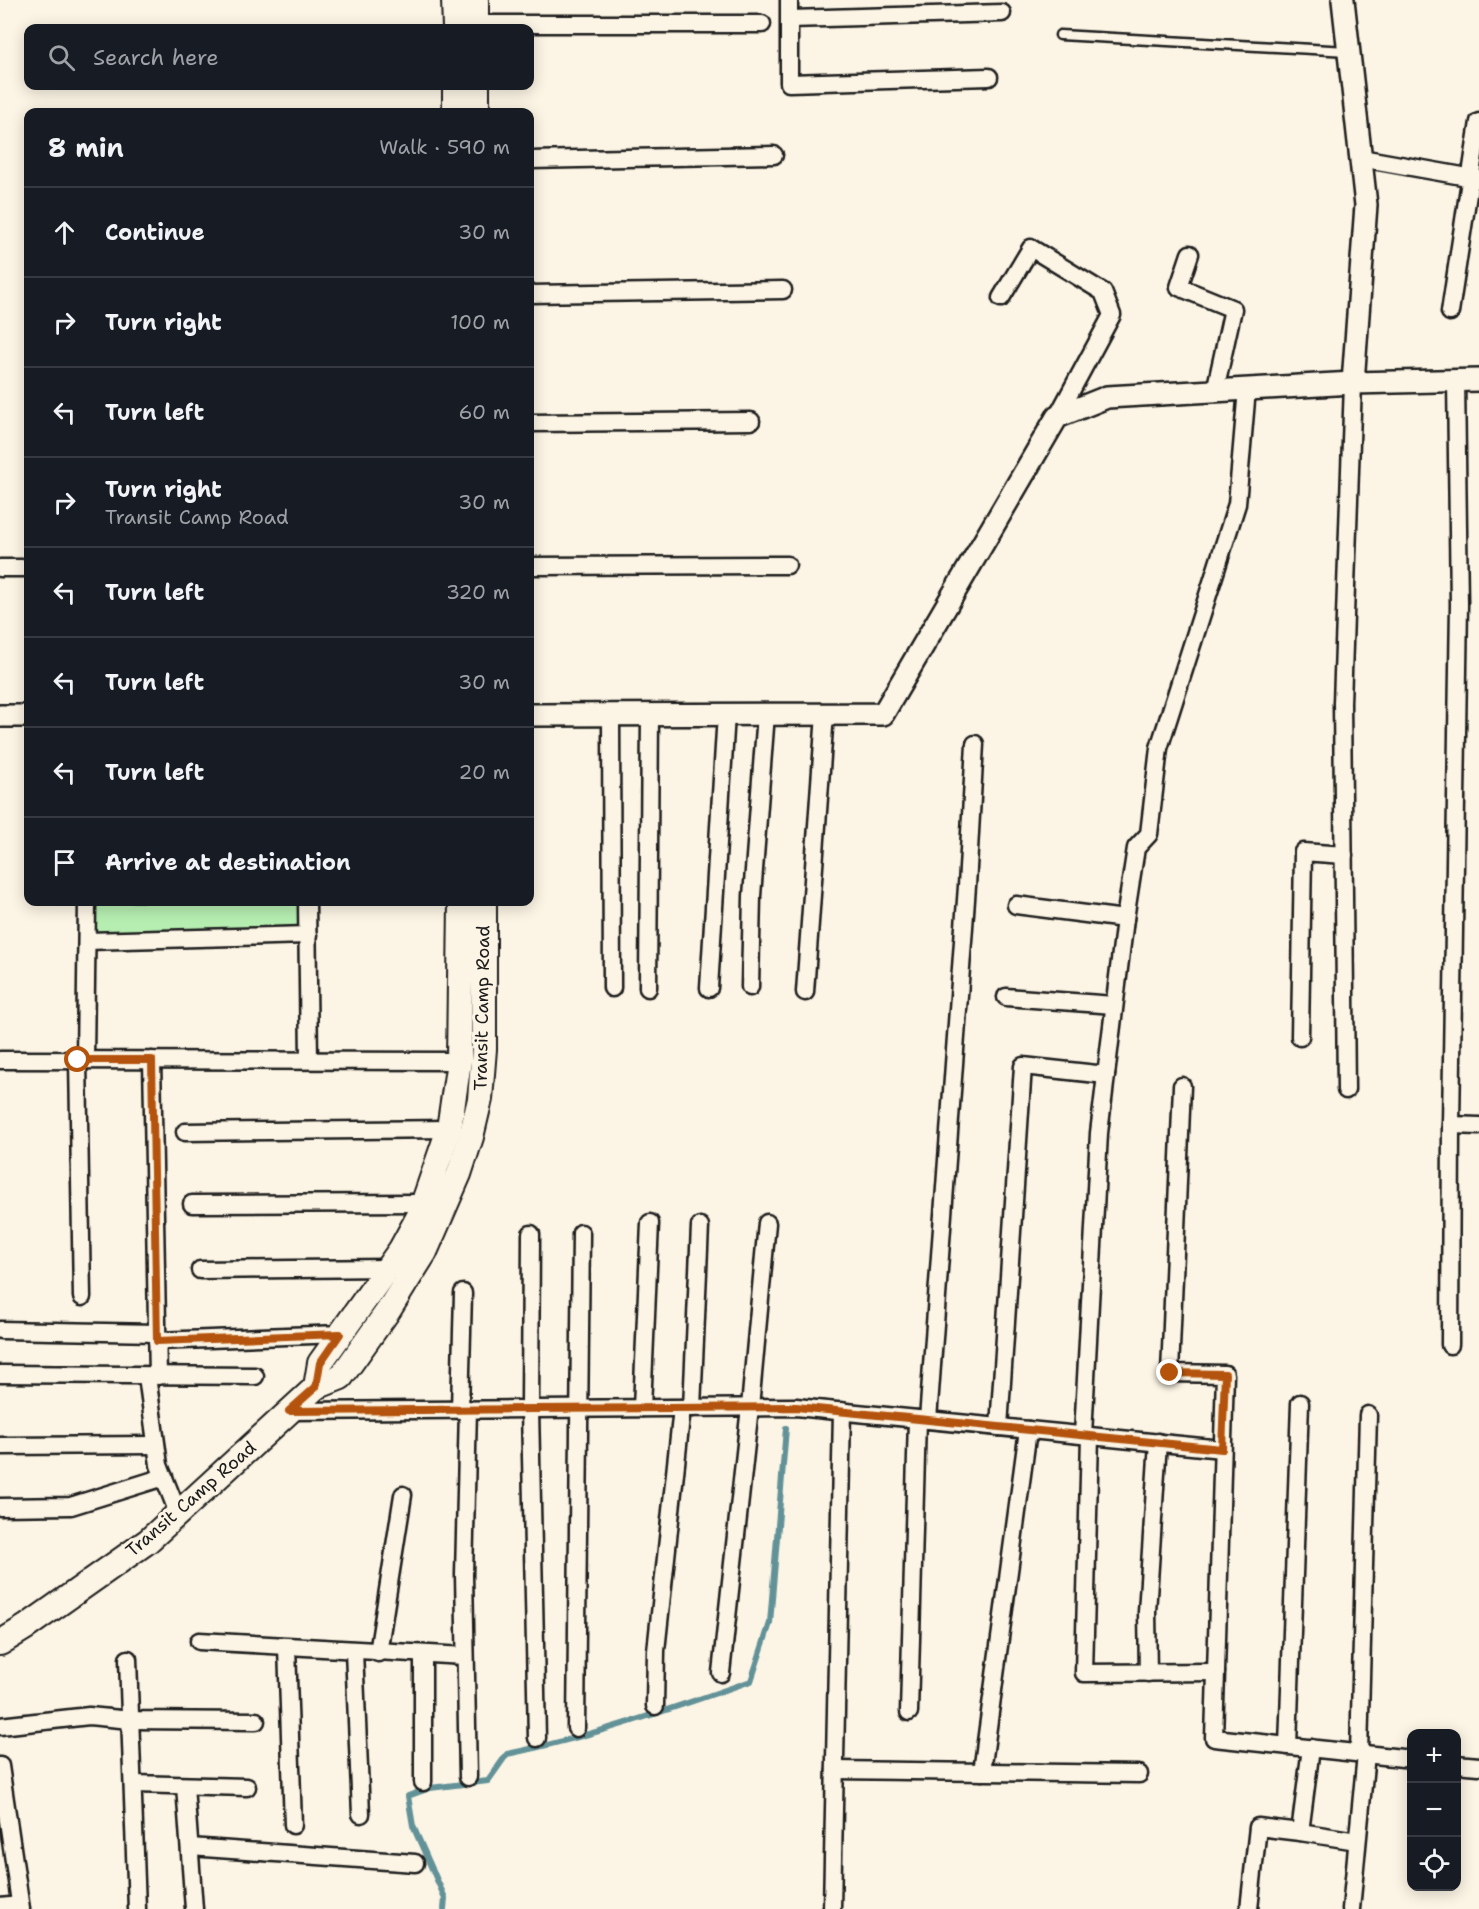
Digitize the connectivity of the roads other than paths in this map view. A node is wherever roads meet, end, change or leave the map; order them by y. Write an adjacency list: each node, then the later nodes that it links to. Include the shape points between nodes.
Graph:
1 (454, 0): 7 (main road)
2 (476, 0): 8 (main road)
3 (789, 0): 6 (street)
4 (1343, 0): 12 (street)
5 (1002, 13): 6 (street)
6 (790, 19): 13 (street, via 789,82)
7 (464, 24)
8 (466, 24)
9 (762, 24): 10 (street)
10 (534, 26)
11 (1060, 34): 12 (lane)
12 (1349, 51): 20 (street)
13 (989, 77)
14 (455, 90): 16 (main road)
15 (477, 90): 17 (main road)
16 (455, 108)
17 (477, 108)
18 (1479, 122): 22 (street)
19 (774, 155): 21 (street)
20 (1361, 158): 22 (street); 30 (street, via 1366,205)
21 (534, 160)
22 (1475, 178): 27 (street)
23 (1190, 254): 32 (street, via 1179,287 1233,309)
24 (783, 290): 25 (street)
25 (534, 294)
26 (1001, 298): 33 (street, via 1031,248 1103,292 1112,315)
27 (1450, 312)
28 (1479, 380): 29 (street)
29 (1456, 381): 30 (street); 75 (street, via 1459,604)
30 (1353, 383): 31 (street); 49 (street, via 1342,703)
31 (1248, 389): 32 (street); 55 (street, via 1236,504 1159,748 1149,834 1136,848)
32 (1215, 391): 33 (street, via 1107,397)
33 (1057, 417): 45 (street, via 883,714)
34 (751, 421): 35 (street)
35 (534, 423)
36 (787, 565): 37 (street)
37 (534, 566)
38 (0, 568): 39 (street)
39 (24, 568)
40 (534, 714): 41 (street)
41 (611, 714): 42 (street); 59 (street)
42 (650, 714): 43 (street); 60 (street)
43 (726, 714): 44 (street); 61 (street)
44 (766, 714): 45 (street); 58 (street, via 752,896)
45 (825, 714): 62 (street)
46 (0, 716): 47 (street)
47 (24, 716)
48 (975, 744): 108 (street, via 967,886)
49 (1344, 855): 65 (street, via 1304,852); 74 (street)
50 (1016, 905): 55 (street)
51 (87, 906): 57 (street)
52 (307, 906): 56 (street)
53 (461, 906): 70 (main road, Transit Camp Road)
54 (484, 906): 72 (main road, Transit Camp Road)
55 (1125, 919): 64 (street)
56 (308, 935): 57 (street); 69 (street)
57 (87, 941): 67 (street)
58 (750, 987)
59 (612, 988)
60 (648, 988)
61 (709, 988)
62 (805, 992)
63 (1006, 998): 64 (street)
64 (1114, 1005): 71 (street)
65 (1300, 1037)
66 (0, 1060): 67 (street)
67 (82, 1060): 68 (street); 89 (street)
68 (152, 1060): 69 (street); 92 (street)
69 (309, 1060): 70 (street)
70 (458, 1069): 72 (main road); 77 (main road, Transit Camp Road)
71 (1106, 1075): 109 (street, via 1023,1066); 111 (street, via 1099,1133)
72 (481, 1079): 97 (main road, Transit Camp Road, via 473,1127 459,1174 425,1252 341,1377)
73 (1182, 1086): 115 (street, via 1170,1373 1225,1374)
74 (1346, 1090)
75 (1451, 1125): 76 (street); 93 (street)
76 (1479, 1126)
77 (449, 1129): 78 (street); 79 (main road, Transit Camp Road)
78 (185, 1132)
79 (424, 1203): 80 (street); 86 (main road, Transit Camp Road)
80 (192, 1204)
81 (650, 1223): 101 (street)
82 (767, 1223): 99 (street)
83 (700, 1226): 102 (street)
84 (581, 1233): 100 (street)
85 (531, 1234): 103 (street)
86 (388, 1268): 87 (street); 91 (main road, Transit Camp Road)
87 (200, 1270)
88 (463, 1293): 104 (street)
89 (82, 1297)
90 (0, 1330): 92 (street)
91 (340, 1334): 92 (street); 97 (main road, Transit Camp Road, via 320,1363)
92 (157, 1337): 95 (street)
93 (1450, 1345)
94 (0, 1374): 95 (street)
95 (152, 1376): 96 (street); 113 (street)
96 (255, 1376)
97 (316, 1387): 105 (main road, Transit Camp Road)
98 (1300, 1403): 138 (street)
99 (750, 1407): 102 (street); 106 (street); 129 (street)
100 (579, 1408): 101 (street); 103 (street); 136 (street)
101 (642, 1408): 102 (street)
102 (687, 1408): 131 (street, via 656,1651)
103 (530, 1409): 104 (street); 137 (street)
104 (464, 1410): 105 (street); 126 (street)
105 (289, 1411): 119 (main road, Transit Camp Road)
106 (842, 1411): 108 (street); 145 (street)
107 (1368, 1415): 140 (street)
108 (922, 1419): 109 (street); 132 (street)
109 (999, 1427): 110 (street)
110 (1028, 1430): 111 (street); 146 (street)
111 (1087, 1435): 112 (street); 130 (street, via 1083,1673)
112 (1158, 1442): 115 (street); 130 (street, via 1147,1612)
113 (156, 1445): 114 (street); 116 (street)
114 (0, 1446)
115 (1222, 1449): 128 (street)
116 (164, 1477): 118 (street, via 71,1506); 119 (street)
117 (403, 1495): 124 (street)
118 (0, 1507)
119 (177, 1514): 120 (main road, Transit Camp Road, via 148,1541 26,1627)
120 (1, 1638)
121 (199, 1641): 122 (street)
122 (287, 1647): 123 (street); 154 (street)
123 (354, 1651): 124 (street); 153 (street)
124 (378, 1653): 125 (street)
125 (423, 1654): 126 (street); 149 (street)
126 (465, 1656): 148 (street)
127 (128, 1659): 133 (street)
128 (1216, 1672): 130 (street); 138 (street, via 1214,1738)
129 (721, 1673)
130 (1148, 1673)
131 (655, 1706)
132 (909, 1712)
133 (130, 1720): 134 (street); 135 (street, via 89,1716); 150 (street)
134 (256, 1721)
135 (0, 1726)
136 (576, 1728)
137 (537, 1738)
138 (1288, 1746): 139 (street)
139 (1311, 1748): 140 (street); 155 (street)
140 (1362, 1754): 141 (street); 157 (street)
141 (1407, 1758)
142 (1461, 1764): 144 (street)
143 (0, 1766): 156 (street)
144 (1479, 1766)
145 (835, 1770): 146 (street); 164 (street)
146 (982, 1772): 147 (street)
147 (1139, 1774)
148 (468, 1777)
149 (423, 1782)
150 (133, 1784): 151 (street); 162 (street)
151 (185, 1786): 152 (street); 158 (street)
152 (247, 1787)
153 (361, 1814)
154 (293, 1825)
155 (1300, 1832): 157 (street); 165 (street, via 1258,1827)
156 (5, 1834): 161 (street)
157 (1358, 1841): 166 (street)
158 (190, 1847): 159 (street); 163 (street)
159 (415, 1863)
160 (0, 1907): 161 (street)
161 (20, 1907)
162 (137, 1909)
163 (194, 1909)
164 (832, 1909)
165 (1249, 1909)
166 (1351, 1909)

